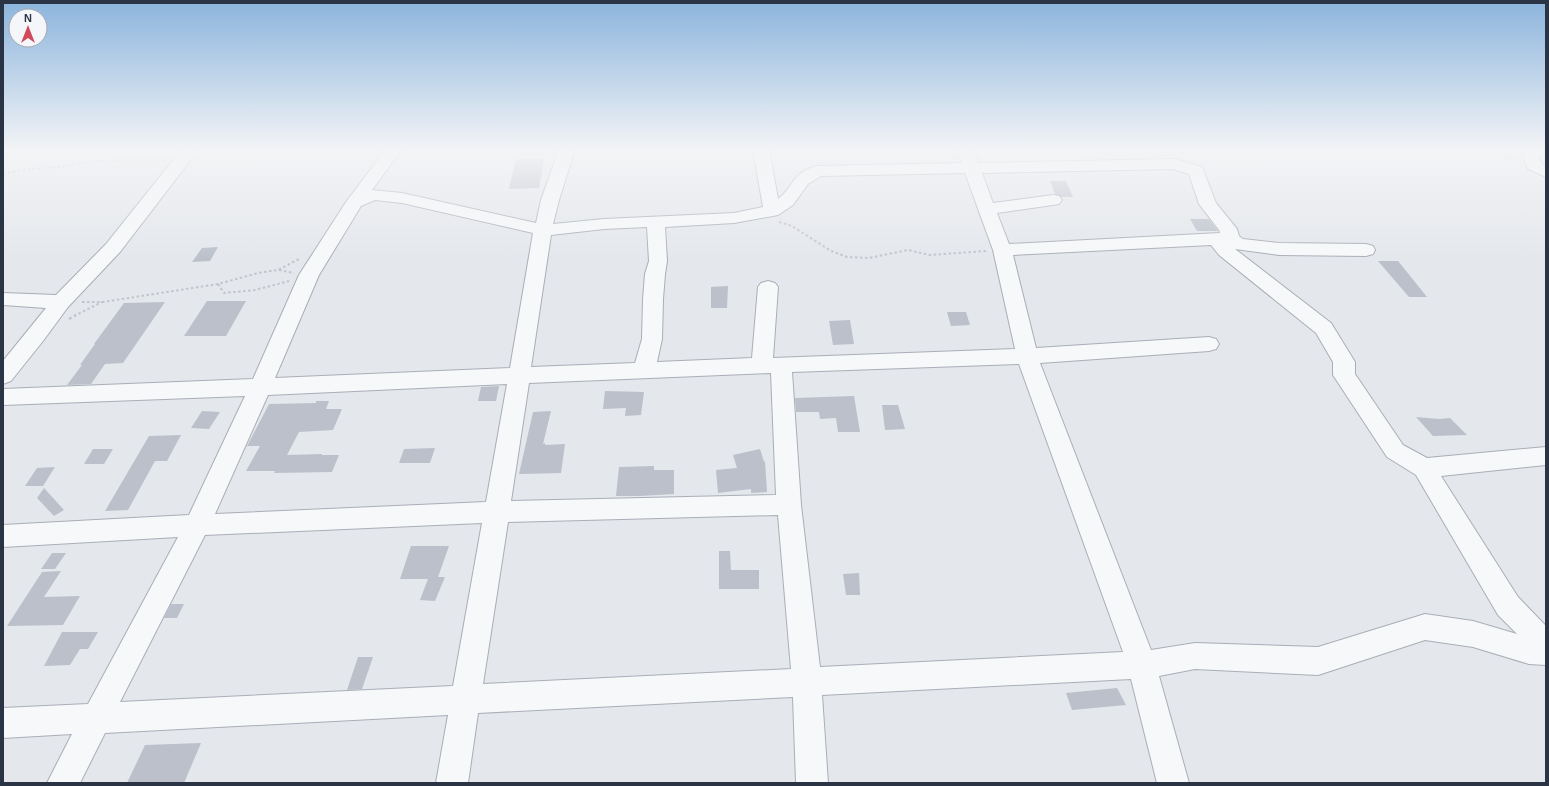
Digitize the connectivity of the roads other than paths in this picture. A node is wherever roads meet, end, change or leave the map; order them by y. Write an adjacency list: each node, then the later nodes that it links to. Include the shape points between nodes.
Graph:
1 (162, 186): 19 (street, via 113,248)
2 (367, 186): 9 (street)
3 (555, 186): 13 (street)
4 (768, 186): 11 (street)
5 (798, 186): 11 (street, via 787,202)
6 (979, 186): 10 (street)
7 (1201, 186): 14 (street, via 1208,204 1228,229)
8 (1053, 200): 10 (street)
9 (355, 202): 13 (street, via 373,195 402,198); 26 (street, via 303,270)
10 (988, 209): 15 (street)
11 (772, 211): 12 (street, via 734,218)
12 (656, 222): 13 (street); 23 (street, via 658,261 653,299 652,339)
13 (543, 230): 24 (street)
14 (1223, 238): 15 (street); 16 (street, via 1238,244 1279,249); 29 (street, via 1226,251 1324,328 1344,362 1344,375 1395,451)
15 (1002, 250): 21 (street)
16 (1366, 250)
17 (768, 287): 22 (street)
18 (3, 299): 19 (street)
19 (61, 302): 25 (street)
20 (1209, 344): 21 (street)
21 (1027, 356): 22 (street); 36 (street)
22 (772, 366): 23 (street); 30 (street)
23 (644, 370): 24 (street)
24 (519, 375): 26 (street); 31 (street)
25 (3, 376)
26 (260, 387): 27 (street); 32 (street)
27 (3, 396)
28 (1546, 456): 29 (street)
29 (1424, 468): 34 (street, via 1508,606)
30 (790, 504): 31 (street); 37 (street)
31 (497, 512): 32 (street); 38 (street)
32 (197, 525): 33 (street); 39 (street)
33 (3, 536)
34 (1546, 645)
35 (1546, 652): 36 (street, via 1529,651 1473,634 1425,627 1318,661 1195,656)
36 (1142, 665): 37 (street); 44 (street)
37 (807, 682): 38 (street); 43 (street)
38 (466, 699): 39 (street); 42 (street)
39 (97, 718): 40 (street); 41 (street)
40 (3, 723)
41 (63, 783)
42 (452, 783)
43 (812, 783)
44 (1173, 783)

